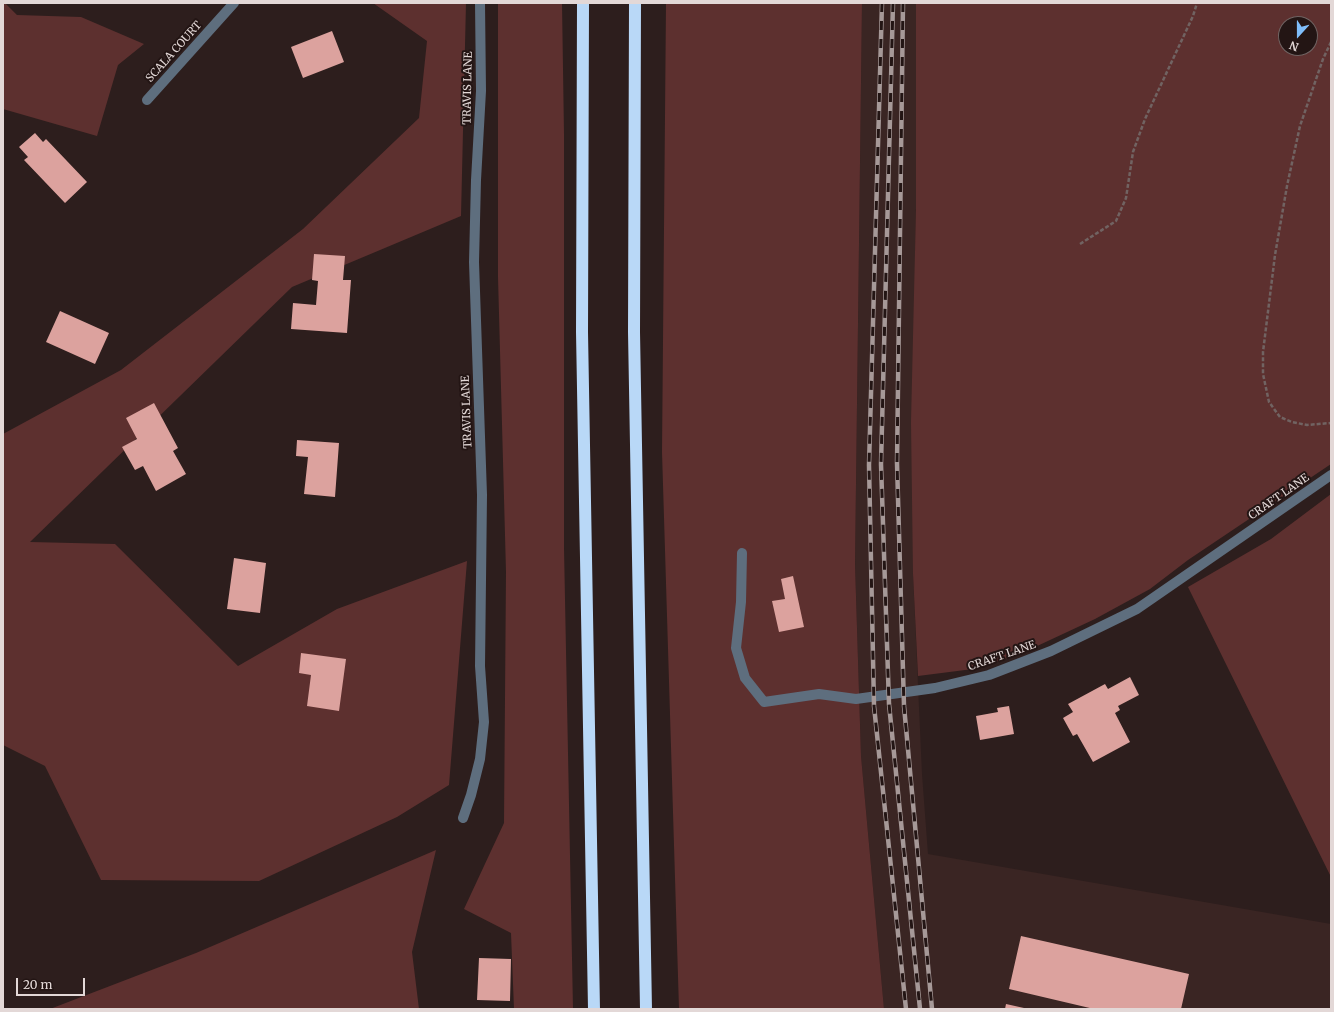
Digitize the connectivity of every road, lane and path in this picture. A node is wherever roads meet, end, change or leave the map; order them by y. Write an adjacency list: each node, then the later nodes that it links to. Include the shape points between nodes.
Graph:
1 (234, 3): 7 (street, SCALA COURT)
2 (480, 3): 12 (street, TRAVIS LANE, via 481,91 474,262 482,494 480,666 484,722 480,759)
3 (583, 3): 13 (highway, via 582,332)
4 (635, 3): 14 (highway, via 634,332)
5 (1197, 3): 8 (path, via 1145,119 1134,152 1126,198 1116,221)
6 (1331, 42): 9 (path, via 1300,126 1275,255 1262,352 1263,374 1269,402 1280,417 1307,425)
7 (147, 100)
8 (1080, 244)
9 (1331, 424)
10 (1331, 475): 11 (street, CRAFT LANE, via 1137,609 1051,651 989,675 935,688 856,699 819,694 764,702 745,678 736,648 741,602)
11 (742, 553)
12 (462, 818)
13 (594, 1009)
14 (646, 1009)

